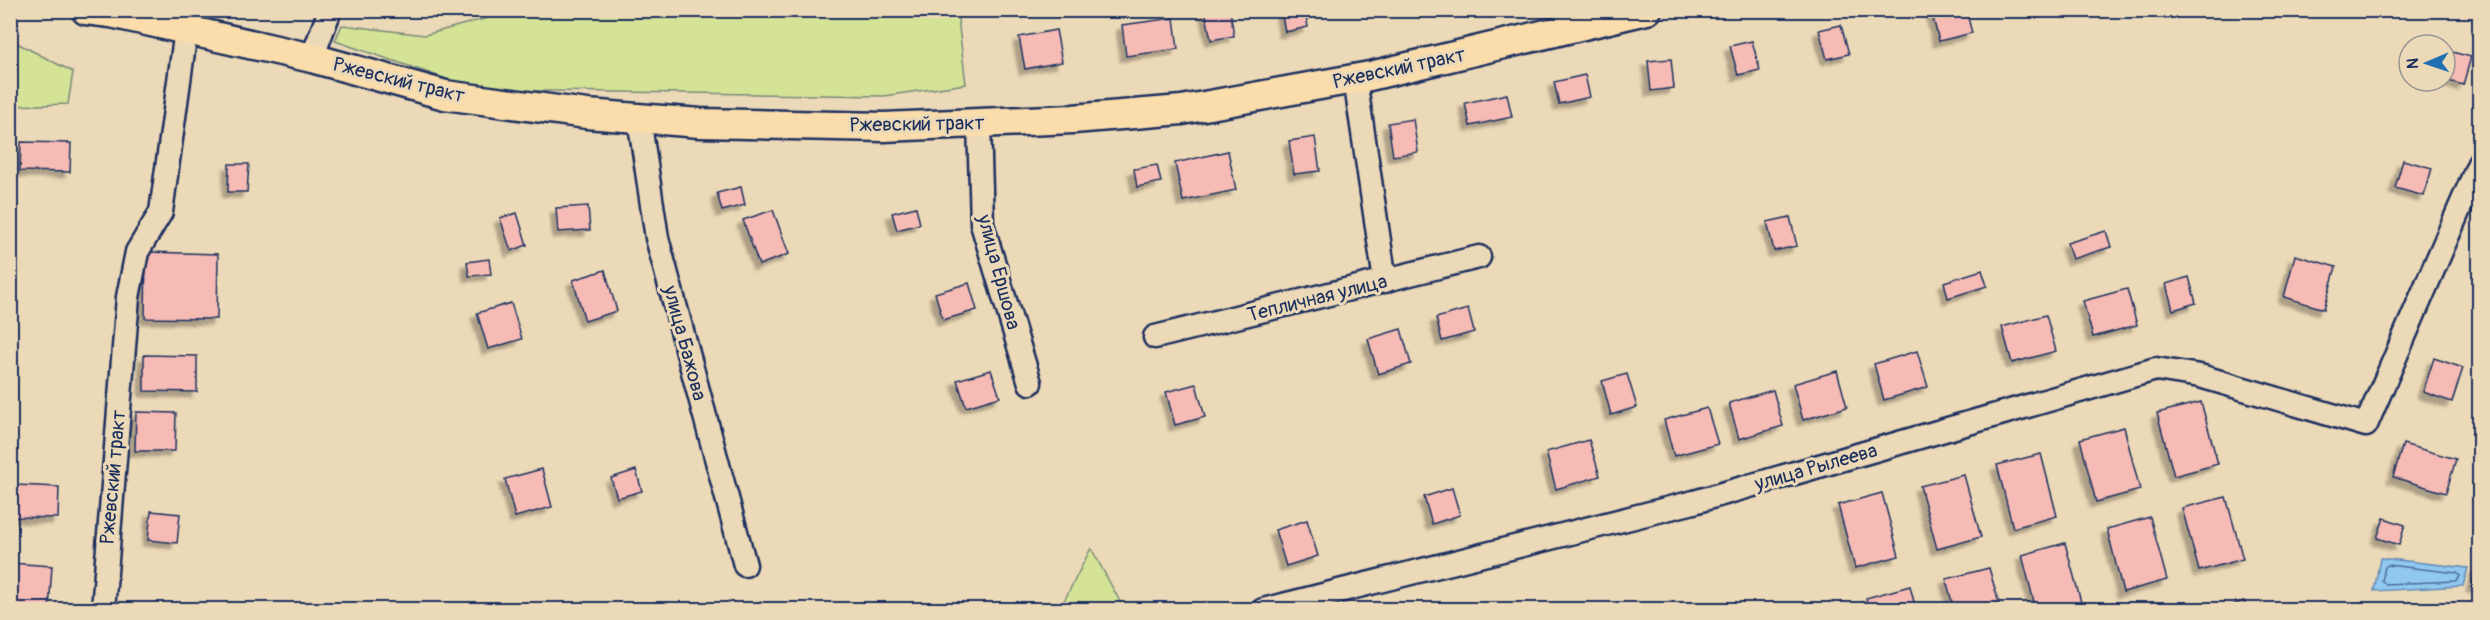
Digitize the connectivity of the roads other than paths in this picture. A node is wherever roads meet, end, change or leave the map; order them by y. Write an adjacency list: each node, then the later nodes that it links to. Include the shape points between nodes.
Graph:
1 (330, 10): 5 (street)
2 (1647, 10): 6 (main road, Ржевский тракт)
3 (103, 11): 4 (main road, Ржевский тракт)
4 (186, 30): 5 (main road, Ржевский тракт); 15 (street, Ржевский тракт, via 161,212 137,252 128,297)
5 (312, 58): 7 (main road, Ржевский тракт, via 445,95)
6 (1355, 79): 8 (main road, Ржевский тракт, via 1182,110); 11 (street)
7 (639, 118): 8 (main road, Ржевский тракт, via 884,127); 14 (street, улица Бажова, via 657,238)
8 (979, 123): 13 (street, улица Ершова, via 982,224)
9 (2480, 161): 16 (street, улица Рылеева, via 2366,425 2200,376 2157,369 1694,501)
10 (1479, 257): 11 (street, Тепличная улица)
11 (1385, 281): 12 (street, Тепличная улица)
12 (1155, 337)
13 (1030, 383)
14 (745, 564)
15 (103, 609)
16 (1263, 609)

